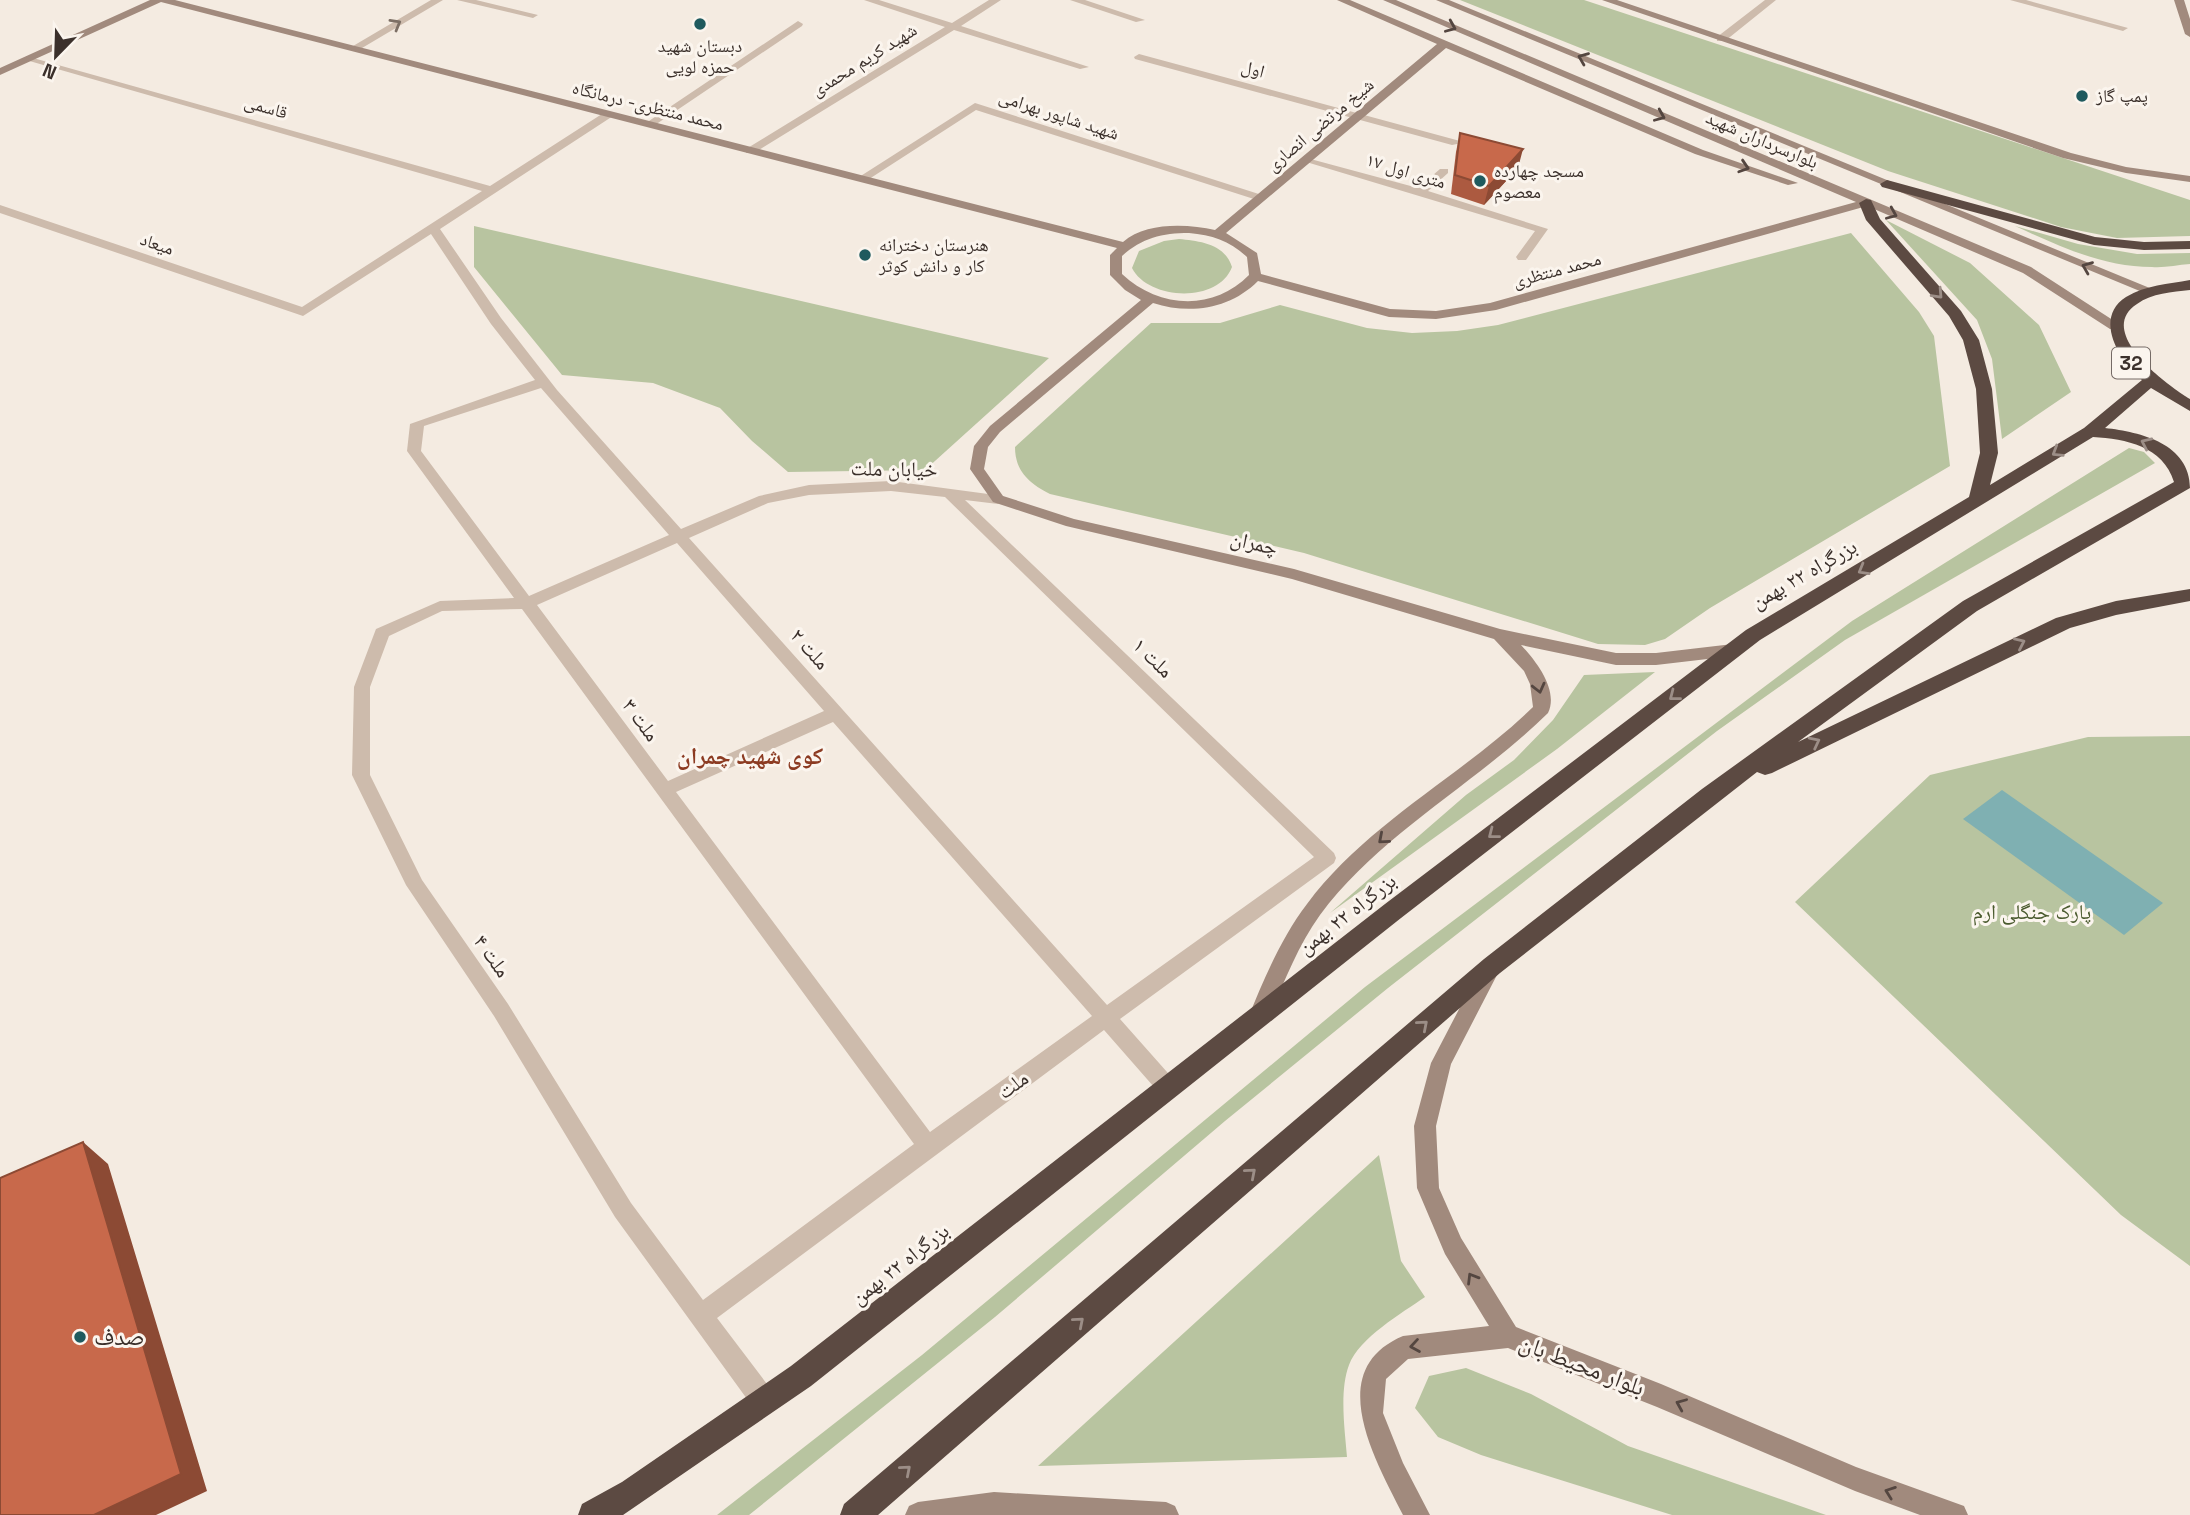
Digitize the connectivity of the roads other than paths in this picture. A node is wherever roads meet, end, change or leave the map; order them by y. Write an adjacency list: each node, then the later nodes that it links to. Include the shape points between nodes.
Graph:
1 (158, 0): 26 (main road)
2 (163, 0): 24 (main road, محمد منتظری- درمانگاه)
3 (438, 0): 24 (street, one-way to 3)
4 (462, 0): 16 (street)
5 (869, 0): 19 (street)
6 (996, 0): 19 (street, شهید کریم محمدی)
7 (1075, 0): 17 (street)
8 (1342, 0): 23 (main road)
9 (1388, 0): 42 (main road, بلوارسرداران شهید, one-way to 42)
10 (1441, 0): 38 (main road, بلوارسرداران شهید, one-way to 10)
11 (1607, 0): 22 (main road)
12 (1771, 0): 22 (street)
13 (2015, 0): 15 (street)
14 (2179, 0): 21 (main road)
15 (2034, 2): 20 (street)
16 (533, 15)
17 (1140, 20)
18 (797, 24): 31 (street)
19 (951, 26): 27 (street); 33 (street, شهید کریم محمدی)
20 (2123, 28)
21 (2190, 34)
22 (1721, 39): 37 (main road, via 2067,156)
23 (1444, 44): 30 (main road, شیخ مرتضی انصاری); 42 (main road, one-way to 42, via 1699,152)
24 (353, 49): 29 (main road, محمد منتظری- درمانگاه)
25 (1139, 57): 30 (street, اول)
26 (30, 58): 28 (main road); 39 (street, قاسمی)
27 (1084, 67)
28 (0, 72)
29 (609, 114): 31 (main road, محمد منتظری- درمانگاه); 39 (street)
30 (1358, 116): 32 (street, اول); 34 (main road, شیخ مرتضی انصاری)
31 (648, 125): 33 (main road, محمد منتظری- درمانگاه)
32 (1456, 143)
33 (750, 151): 36 (main road, محمد منتظری- درمانگاه)
34 (1307, 159): 40 (street, ۱۷ متری اول); 41 (main road, شیخ مرتضی انصاری)
35 (1444, 171): 40 (street)
36 (862, 179): 41 (street, شهید شاپور بهرامی, via 975,106); 47 (main road, محمد منتظری- درمانگاه)
37 (2190, 179)
38 (1887, 184): 46 (highway, via 2094,241); 49 (main road, بلوارسرداران شهید)
39 (492, 190): 44 (street)
40 (1420, 193): 48 (street, ۱۷ متری اول, via 1542,229)
41 (1261, 198): 45 (main road, شیخ مرتضی انصاری)
42 (1866, 203): 50 (main road, بلوارسرداران شهید, one-way to 50); 51 (main road, محمد منتظری, via 1491,306 1436,315 1389,313); 63 (highway, one-way to 63, via 1873,220 1956,314 1971,340 1984,390 1989,453)
43 (0, 209): 44 (street, میعاد, via 303,312)
44 (433, 228): 57 (street, ملت ۲)
45 (1218, 234): 47 (main road, via 1165,230); 51 (main road, via 1253,256)
46 (2190, 245)
47 (1124, 246): 54 (main road, via 1114,265 1116,275 1129,289)
48 (1522, 257)
49 (2046, 259): 50 (main road); 53 (main road, بلوارسرداران شهید, one-way to 49)
50 (2027, 270): 55 (main road, بلوارسرداران شهید)
51 (1255, 276): 54 (main road, via 1238,293 1215,302 1187,305)
52 (2190, 285): 53 (highway, 32)
53 (2151, 291): 55 (highway, 32, via 2132,299)
54 (1150, 299): 62 (main road, via 995,429 981,446 977,469)
55 (2115, 326): 56 (highway, 32, via 2119,344)
56 (2151, 381): 58 (highway, 32); 59 (highway, بزرگراه ۲۲ بهمن)
57 (544, 382): 64 (street, ملت ۲); 66 (street, ملت ۳, via 417,424 414,450)
58 (2190, 406)
59 (2090, 432): 60 (highway, one-way to 59, via 2181,468 2166,453 2142,440 2115,432); 63 (highway, بزرگراه ۲۲ بهمن, one-way to 63)
60 (2186, 482): 71 (highway, via 1970,606)
61 (947, 491): 62 (street, خیابان ملت); 64 (street, خیابان ملت, via 891,486 809,490 764,499); 72 (street, ملت ۱)
62 (998, 499): 67 (main road, چمران, via 1072,523 1294,574)
63 (1978, 501): 68 (highway, بزرگراه ۲۲ بهمن, one-way to 68)
64 (679, 536): 66 (street, خیابان ملت); 69 (street, ملت ۲)
65 (2190, 595): 71 (highway, one-way to 65, via 2063,623)
66 (527, 603): 70 (street, ملت ۳); 78 (street, ملت ۴, via 440,606 382,633 362,687 361,775 415,885 501,1010 623,1210)
67 (1500, 635): 68 (main road, چمران, via 1616,659); 75 (main road, one-way to 75, via 1529,664 1541,686 1542,709 1500,749 1383,838 1325,894 1283,955)
68 (1733, 650): 75 (highway, بزرگراه ۲۲ بهمن, one-way to 75)
69 (836, 713): 70 (street); 74 (street, ملت ۲)
70 (664, 790): 77 (street, ملت ۳)
71 (1710, 795): 73 (highway)
72 (1327, 858): 74 (street, ملت)
73 (1492, 966): 79 (main road, بلوار محیط بان, one-way to 73, via 1453,1246 1428,1188 1425,1126 1441,1063); 82 (highway, one-way to 73)
74 (1107, 1018): 76 (street, ملت ۲); 77 (street, ملت)
75 (1258, 1018): 76 (highway, بزرگراه ۲۲ بهمن)
76 (1168, 1088): 80 (highway, بزرگراه ۲۲ بهمن)
77 (928, 1146): 78 (street, ملت)
78 (701, 1316): 80 (street, ملت ۴)
79 (1508, 1336): 85 (main road, one-way to 85, via 1403,1348 1374,1373 1371,1413); 86 (main road, بلوار محیط بان, one-way to 79, via 1855,1479)
80 (764, 1401): 81 (highway, بزرگراه ۲۲ بهمن, via 633,1493)
81 (593, 1515)
82 (855, 1515)
83 (918, 1515): 84 (main road, via 994,1505)
84 (1166, 1515)
85 (1417, 1515)
86 (1955, 1515)

